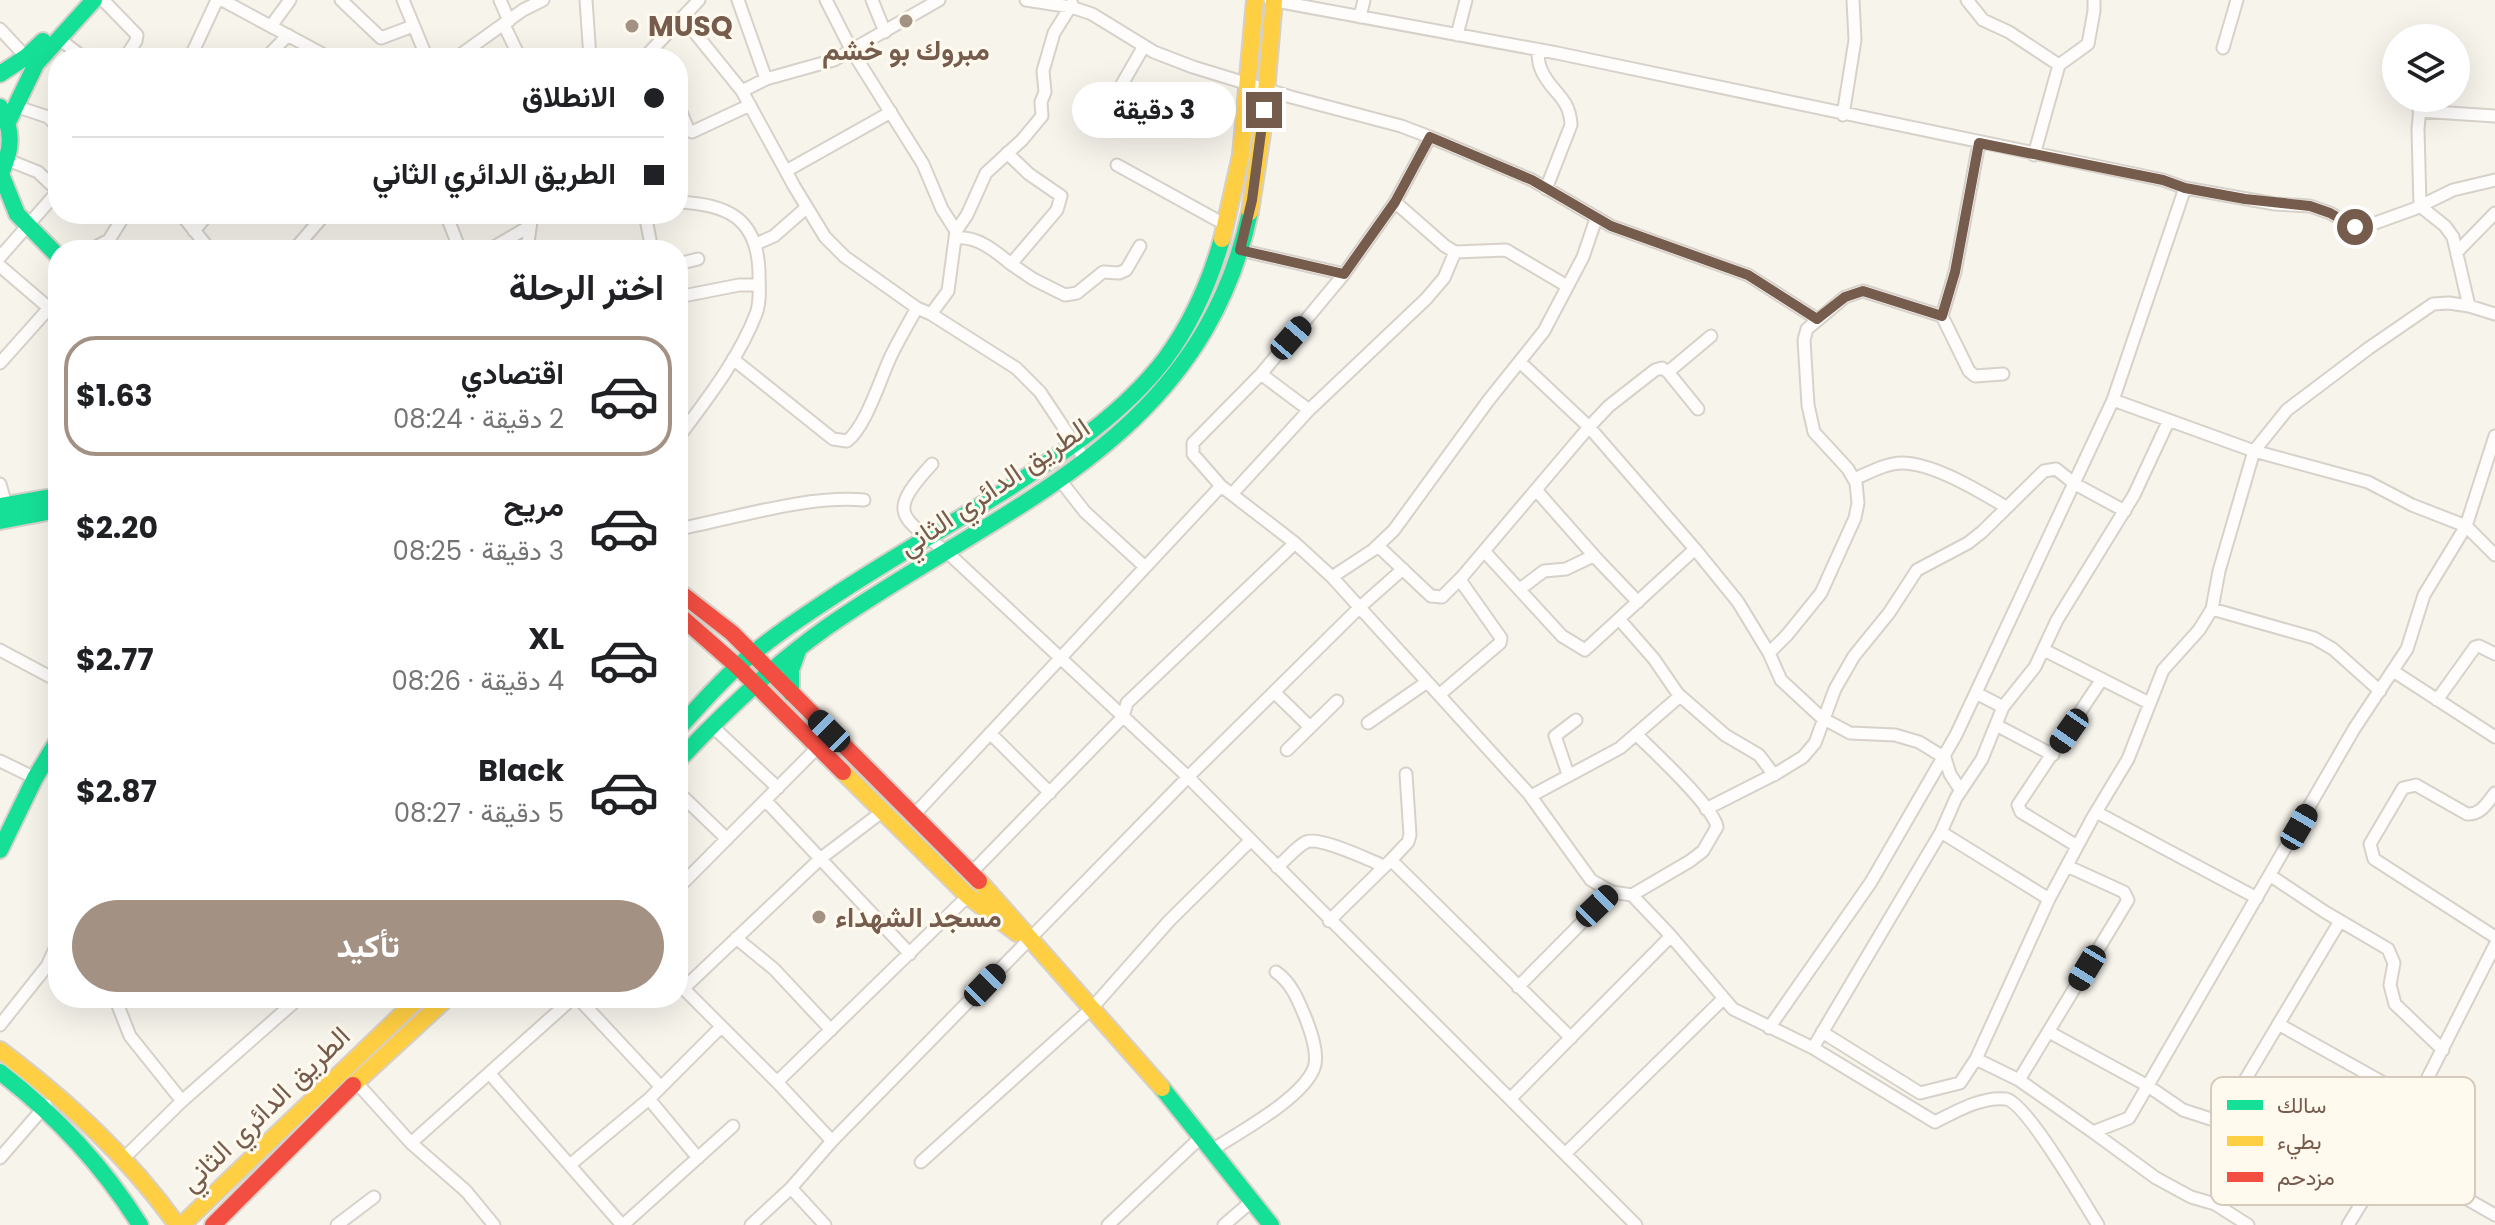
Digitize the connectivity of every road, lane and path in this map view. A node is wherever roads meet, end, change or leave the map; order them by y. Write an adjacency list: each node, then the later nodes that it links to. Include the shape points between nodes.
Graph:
1 (79, 0): 53 (main road)
2 (94, 0): 36 (main road)
3 (103, 0): 40 (street, via 137,35)
4 (219, 0): 30 (street); 41 (street)
5 (290, 0): 30 (street)
6 (341, 0): 31 (street, via 381,38)
7 (403, 0): 31 (street)
8 (500, 0): 29 (street)
9 (543, 0): 29 (street)
10 (586, 0): 47 (street)
11 (699, 0): 28 (street)
12 (738, 0): 56 (street)
13 (826, 0): 52 (street)
14 (872, 0): 33 (street)
15 (939, 0): 33 (street)
16 (1026, 0): 26 (street)
17 (1255, 0): 57 (main road, الطريق الدائري الثاني)
18 (1267, 0): 19 (street)
19 (1274, 0): 27 (street); 58 (main road, الطريق الدائري الثاني)
20 (1364, 0): 27 (street)
21 (1466, 0): 35 (street)
22 (1853, 0): 66 (street, via 1855,40)
23 (1967, 0): 54 (street, via 1983,20)
24 (2094, 0): 54 (street, via 2088,44)
25 (2237, 0): 49 (street)
26 (1072, 3): 37 (street); 72 (street, via 1054,33 1043,71 1043,113)
27 (1360, 17): 35 (street)
28 (683, 18): 48 (street); 59 (street)
29 (507, 23): 45 (street); 46 (street)
30 (271, 26): 34 (street)
31 (413, 26): 44 (street)
32 (0, 29): 53 (street)
33 (885, 32): 52 (street)
34 (288, 35): 42 (street); 43 (street)
35 (1457, 35): 51 (street)
36 (58, 38): 38 (main road); 39 (street)
37 (1144, 46): 57 (street); 63 (street)
38 (50, 48)
39 (71, 48)
40 (131, 48)
41 (195, 48)
42 (276, 48)
43 (312, 48)
44 (423, 48)
45 (471, 48)
46 (516, 48)
47 (589, 48)
48 (654, 48)
49 (2223, 48)
50 (48, 50): 61 (main road)
51 (1538, 50): 66 (street); 80 (street, via 1541,71 1571,114)
52 (852, 51): 56 (street, via 810,69); 62 (street)
53 (26, 57): 55 (main road)
54 (2059, 65): 73 (street)
55 (0, 74)
56 (766, 79): 59 (street)
57 (1247, 83): 58 (street); 94 (main road, الطريق الدائري الثاني, via 1241,159)
58 (1265, 88): 70 (street); 103 (main road, الطريق الدائري الثاني, via 1257,168)
59 (742, 91): 60 (street)
60 (750, 105): 69 (street, via 692,132); 76 (street)
61 (8, 111): 68 (street); 75 (main road, via 12,134)
62 (891, 112): 76 (street); 96 (street)
63 (1106, 112)
64 (2419, 112): 84 (street)
65 (2434, 112): 67 (street)
66 (1843, 115): 71 (street)
67 (2495, 116)
68 (48, 117)
69 (688, 129)
70 (1430, 137): 80 (street); 82 (street)
71 (1979, 143): 73 (street); 121 (street)
72 (1007, 153): 96 (street, via 986,173); 109 (street, via 1062,199)
73 (2034, 155): 79 (street)
74 (1117, 165): 94 (street)
75 (3, 170): 78 (street, via 38,172); 88 (main road)
76 (786, 171): 86 (street)
77 (2495, 180): 84 (street, via 2453,190)
78 (48, 182)
79 (2185, 188): 84 (street, via 2310,206 2355,227); 130 (street)
80 (1546, 189): 89 (street)
81 (48, 199): 88 (street)
82 (1395, 202): 104 (street); 111 (street)
83 (688, 203): 100 (street, via 721,208 740,220)
84 (2420, 206): 105 (street, via 2445,226)
85 (0, 207): 88 (main road)
86 (806, 208): 100 (street, via 774,236); 117 (street, via 845,257)
87 (2495, 213): 105 (street)
88 (22, 219): 101 (main road); 106 (street)
89 (1596, 219): 113 (street); 122 (street, via 1748,275)
90 (189, 224): 95 (street)
91 (200, 224): 95 (street)
92 (316, 224): 98 (street)
93 (525, 224): 99 (street)
94 (1226, 225): 137 (main road, الطريق الدائري الثاني, via 1200,296 1165,358 1119,407)
95 (194, 231): 97 (street)
96 (956, 234): 109 (street, via 982,243); 119 (street, via 948,291)
97 (202, 240)
98 (303, 240)
99 (503, 240)
100 (756, 244): 112 (street)
101 (48, 246)
102 (1140, 246): 109 (street, via 1126,270 1098,274 1070,295)
103 (1240, 250): 111 (street); 139 (main road, الطريق الدائري الثاني, via 1212,316 1175,376)
104 (1455, 252): 113 (street, via 1506,250); 132 (street, via 1444,278 1426,299)
105 (2457, 252): 116 (street)
106 (0, 257)
107 (698, 259): 108 (street)
108 (688, 262)
109 (1011, 264)
110 (0, 266): 115 (street)
111 (1344, 274): 128 (street)
112 (759, 285): 114 (street); 125 (street, via 755,316)
113 (1567, 286): 126 (street, via 1544,331)
114 (688, 295)
115 (48, 299)
116 (2469, 306): 120 (street); 138 (street, via 2433,304 2424,309 2287,410)
117 (917, 308): 119 (street); 125 (street, via 861,423 847,441 833,439)
118 (48, 309): 124 (street)
119 (931, 314): 137 (street, via 1016,368 1040,392)
120 (2495, 314)
121 (1942, 316): 122 (street, via 1863,291 1845,297); 129 (street, via 1969,371 1975,376)
122 (1817, 319): 141 (street, via 1804,340 1814,432)
123 (1711, 336): 127 (street)
124 (2, 358)
125 (733, 359): 134 (street)
126 (1520, 362): 135 (street); 158 (street)
127 (1668, 372): 131 (street); 135 (street, via 1655,370)
128 (1261, 374): 132 (street); 145 (street, via 1193,443 1193,454)
129 (2003, 374)
130 (2113, 400): 133 (street); 144 (street)
131 (1698, 409)
132 (1309, 410): 147 (street)
133 (2169, 420): 138 (street); 153 (street)
134 (688, 424)
135 (1589, 427): 146 (street); 159 (street)
136 (2495, 436): 154 (street)
137 (1075, 443): 139 (street); 156 (main road, الطريق الدائري الثاني)
138 (2254, 451): 154 (street, via 2368,482); 172 (street)
139 (1086, 461): 142 (main road, الطريق الدائري الثاني)
140 (932, 464): 156 (street, via 902,507 908,521)
141 (1854, 479): 150 (street, via 1890,465 1920,466); 178 (street, via 1855,518 1826,583)
142 (1060, 480): 161 (main road, الطريق الدائري الثاني); 164 (street, via 1085,512)
143 (0, 484): 152 (street)
144 (2075, 484): 150 (street, via 2056,469 2047,469); 153 (street); 192 (street)
145 (1221, 486): 147 (street); 164 (street)
146 (1536, 490): 160 (street); 163 (street)
147 (1232, 494): 157 (street)
148 (48, 499): 152 (main road)
149 (864, 500): 155 (street, via 771,509)
150 (2006, 507): 200 (street, via 1968,543 1917,570 1854,656)
151 (48, 510): 152 (main road)
152 (2, 511)
153 (2125, 511): 177 (street)
154 (2466, 526): 162 (street); 184 (street, via 2424,595 2407,649)
155 (688, 527)
156 (928, 538): 161 (street); 179 (main road, الطريق الدائري الثاني)
157 (1295, 543): 166 (street); 199 (street, via 1127,703)
158 (1378, 546): 165 (street); 166 (street)
159 (1695, 549): 170 (street); 178 (street, via 1738,602)
160 (1484, 551): 167 (street); 168 (street)
161 (948, 553): 175 (main road, الطريق الدائري الثاني, via 851,610); 181 (street)
162 (2495, 555)
163 (1596, 558): 168 (street, via 1544,571); 170 (street)
164 (1144, 566): 181 (street)
165 (1403, 569): 167 (street, via 1436,598); 171 (street)
166 (1332, 577): 171 (street)
167 (1460, 580): 193 (street, via 1501,638)
168 (1520, 589): 173 (street, via 1562,636 1581,649 1589,648)
169 (688, 598): 179 (main road)
170 (1638, 602): 173 (street)
171 (1360, 607): 187 (street); 190 (street)
172 (2212, 609): 189 (street, via 2314,638); 197 (street, via 2163,670)
173 (1619, 619): 194 (street)
174 (688, 623): 182 (main road)
175 (799, 648): 183 (main road, الطريق الدائري الثاني); 191 (main road, via 791,670)
176 (0, 650): 185 (street)
177 (2044, 650): 186 (street); 198 (street)
178 (1769, 653): 200 (street, via 1781,680)
179 (753, 654): 182 (main road, الطريق الدائري الثاني); 183 (main road)
180 (2495, 654): 195 (street, via 2475,647)
181 (1060, 657): 199 (street); 207 (street)
182 (738, 667): 188 (main road); 201 (main road, الطريق الدائري الثاني)
183 (769, 670): 188 (main road, الطريق الدائري الثاني); 191 (main road)
184 (2393, 671): 189 (street); 195 (street)
185 (48, 676)
186 (2102, 679): 197 (street); 213 (street)
187 (1427, 682): 193 (street); 203 (street)
188 (755, 684): 204 (main road, الطريق الدائري الثاني); 210 (main road)
189 (2380, 691): 243 (street)
190 (1274, 692): 206 (street); 220 (street)
191 (791, 693): 232 (main road)
192 (1976, 693): 198 (street); 214 (street)
193 (1439, 695): 226 (street)
194 (1680, 696): 208 (street); 219 (street, via 1725,735 1759,755)
195 (2437, 700): 209 (street)
196 (1337, 701): 206 (street)
197 (2149, 703): 231 (street, via 2128,759)
198 (2003, 707): 205 (street)
199 (1123, 717): 220 (street); 224 (street)
200 (1822, 718): 214 (street, via 1850,733 1907,737); 219 (street, via 1815,743)
201 (688, 719)
202 (1576, 720): 218 (street, via 1555,736)
203 (1368, 723)
204 (711, 725): 211 (main road, الطريق الدائري الثاني); 222 (street)
205 (1996, 725): 213 (street); 223 (street)
206 (1310, 727): 212 (street)
207 (990, 733): 224 (street); 232 (street)
208 (1637, 735): 218 (street); 229 (street)
209 (2495, 737)
210 (818, 747): 222 (street); 230 (main road)
211 (688, 750)
212 (1287, 750)
213 (2053, 755): 236 (street, via 2018,807)
214 (1945, 758): 223 (street); 274 (street, via 1871,882)
215 (48, 760): 221 (main road)
216 (0, 761): 221 (street)
217 (1406, 774): 239 (street, via 1410,835)
218 (1568, 774): 226 (street)
219 (1774, 775): 229 (street)
220 (1188, 777): 235 (street); 255 (street)
221 (35, 778): 237 (main road)
222 (778, 788): 227 (street)
223 (1961, 791): 233 (street)
224 (1050, 793): 242 (street)
225 (2495, 793): 253 (street, via 2480,811 2467,814 2410,785 2403,788 2370,844 2374,859)
226 (1531, 796): 245 (street, via 1591,880)
227 (766, 801): 234 (street); 238 (street)
228 (688, 802): 234 (street)
229 (1706, 809): 246 (street, via 1717,827 1703,851)
230 (883, 811): 238 (street); 247 (main road)
231 (2096, 812): 236 (street); 248 (street)
232 (913, 816): 242 (main road)
233 (1941, 832): 249 (street); 276 (street)
234 (727, 839): 244 (street)
235 (1251, 840): 241 (street); 270 (street)
236 (2077, 846): 240 (street)
237 (0, 850)
238 (820, 859): 254 (street); 257 (street)
239 (1388, 863): 241 (street, via 1311,841); 250 (street); 261 (street)
240 (2067, 866): 249 (street); 277 (street, via 2124,892 2128,900)
241 (1277, 867): 250 (street)
242 (972, 872): 255 (main road)
243 (2271, 876): 248 (street); 251 (street)
244 (688, 878)
245 (1612, 892): 246 (street); 261 (street)
246 (1632, 895): 252 (street)
247 (968, 896): 255 (main road); 257 (street)
248 (2257, 898): 291 (street)
249 (2049, 899): 282 (street)
250 (1329, 921): 295 (street)
251 (2340, 921): 272 (street); 281 (street, via 2388,949 2394,963 2390,985 2395,1004)
252 (1671, 936): 263 (street); 278 (street)
253 (2495, 937)
254 (736, 938): 260 (street); 275 (street, via 774,969)
255 (1029, 940): 270 (main road); 301 (street)
256 (2495, 945): 281 (street)
257 (910, 954): 275 (street)
258 (48, 964): 271 (street)
259 (1276, 972): 303 (street, via 1292,989 1307,1023 1314,1067 1268,1114)
260 (688, 980)
261 (1518, 987): 278 (street)
262 (688, 993): 273 (street)
263 (1723, 999): 274 (street); 304 (street)
264 (119, 1008): 296 (street, via 130,1036)
265 (288, 1008): 296 (street)
266 (408, 1008): 319 (main road, الطريق الدائري الثاني)
267 (436, 1008): 289 (main road, الطريق الدائري الثاني)
268 (564, 1008): 284 (street)
269 (585, 1008): 292 (street)
270 (1092, 1008): 303 (main road); 308 (street)
271 (0, 1025)
272 (2280, 1025): 285 (street); 286 (street)
273 (721, 1027): 290 (street); 292 (street)
274 (1769, 1028): 279 (street)
275 (831, 1030): 290 (street)
276 (1822, 1032): 279 (street); 282 (street, via 1920,1093 1960,1083)
277 (2049, 1032): 288 (street); 291 (street)
278 (1571, 1038): 295 (street)
279 (1813, 1048): 330 (street, via 1935,1122 1994,1099 2013,1102 2032,1121)
280 (0, 1050): 293 (main road)
281 (2443, 1050): 287 (street)
282 (1976, 1059): 288 (street)
283 (0, 1072): 297 (main road)
284 (490, 1074): 302 (street); 309 (street)
285 (2248, 1077)
286 (2373, 1077)
287 (2429, 1077)
288 (2019, 1080): 300 (street)
289 (356, 1082): 302 (street); 320 (main road, الطريق الدائري الثاني)
290 (777, 1082): 301 (street)
291 (2148, 1086): 298 (street, via 2183,1110); 300 (street, via 2129,1118)
292 (661, 1087): 294 (street)
293 (58, 1094): 297 (street); 306 (main road)
294 (649, 1099): 307 (street); 309 (street)
295 (1510, 1099): 304 (street)
296 (182, 1101): 306 (street)
297 (46, 1106): 305 (street); 318 (main road, via 118,1187)
298 (2211, 1119)
299 (733, 1126): 307 (street)
300 (2093, 1132): 313 (street, via 2156,1178)
301 (832, 1141): 310 (street)
302 (411, 1143): 322 (street, via 466,1191)
303 (1206, 1143): 312 (main road); 326 (street)
304 (1565, 1154): 329 (street)
305 (0, 1158)
306 (124, 1158): 319 (main road)
307 (698, 1158): 323 (street)
308 (921, 1162)
309 (571, 1164): 323 (street)
310 (791, 1188): 324 (street); 325 (street)
311 (374, 1197): 321 (street)
312 (1252, 1201): 327 (street); 328 (main road)
313 (2211, 1203)
314 (2475, 1204): 317 (street)
315 (2217, 1205): 331 (street)
316 (2360, 1205): 332 (street)
317 (2495, 1215)
318 (140, 1225)
319 (180, 1225)
320 (213, 1225)
321 (337, 1225)
322 (494, 1225)
323 (622, 1225)
324 (751, 1225)
325 (825, 1225)
326 (1108, 1225)
327 (1224, 1225)
328 (1271, 1225)
329 (1636, 1225)
330 (2098, 1225)
331 (2248, 1225)
332 (2348, 1225)

